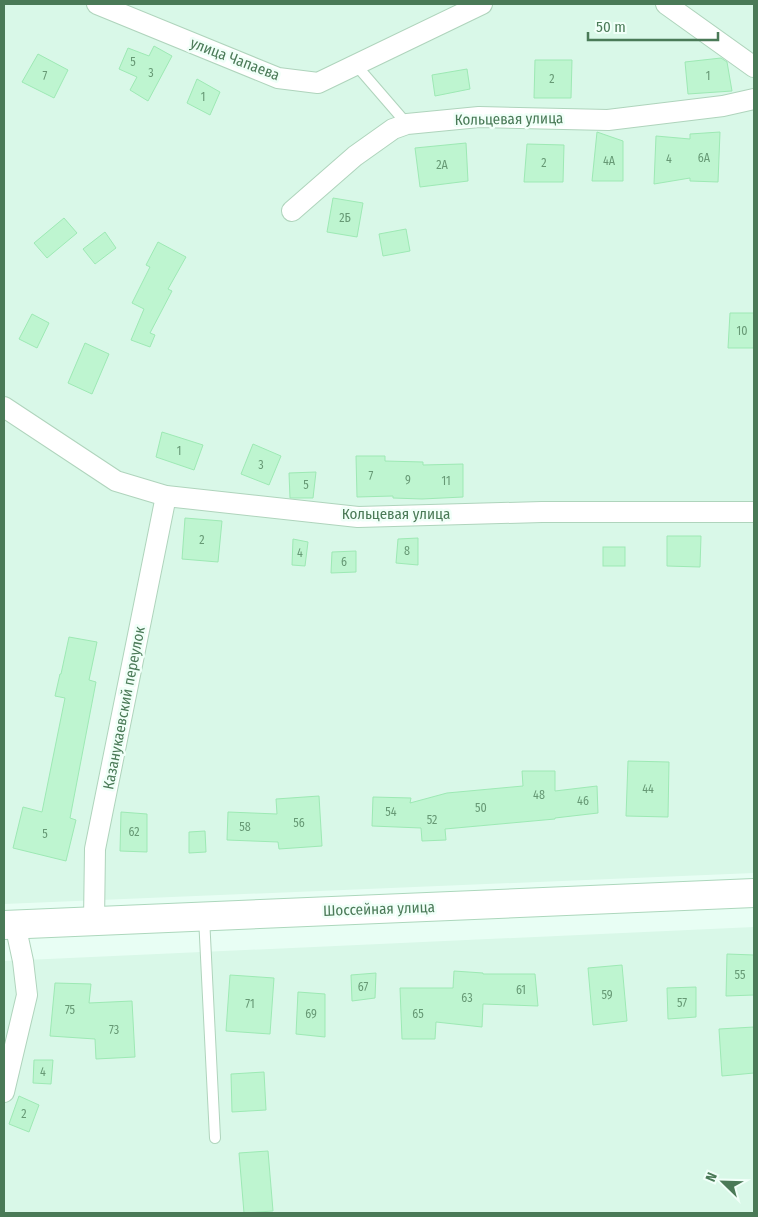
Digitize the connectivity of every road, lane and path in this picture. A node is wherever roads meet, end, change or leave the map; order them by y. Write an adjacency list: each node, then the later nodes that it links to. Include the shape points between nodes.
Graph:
1 (97, 4): 4 (street, улица Чапаева, via 278,78 318,83)
2 (482, 4): 4 (street, улица Чапаева)
3 (666, 4): 5 (street)
4 (356, 65): 7 (lane)
5 (754, 67)
6 (754, 99): 7 (street, Кольцевая улица, via 723,106 608,120 479,117)
7 (407, 124): 8 (street, Кольцевая улица, via 393,129 355,156)
8 (292, 211)
9 (4, 407): 10 (street, Кольцевая улица, via 116,481)
10 (166, 496): 11 (street, Кольцевая улица, via 358,517 542,512); 14 (street, Казанукаевский переулок, via 96,849)
11 (754, 512)
12 (754, 893): 13 (street, Шоссейная улица)
13 (204, 916): 14 (street, Шоссейная улица); 17 (lane)
14 (94, 921): 15 (street, Шоссейная улица)
15 (10, 925): 16 (street, via 23,961 27,995)
16 (4, 1092)
17 (215, 1138)

